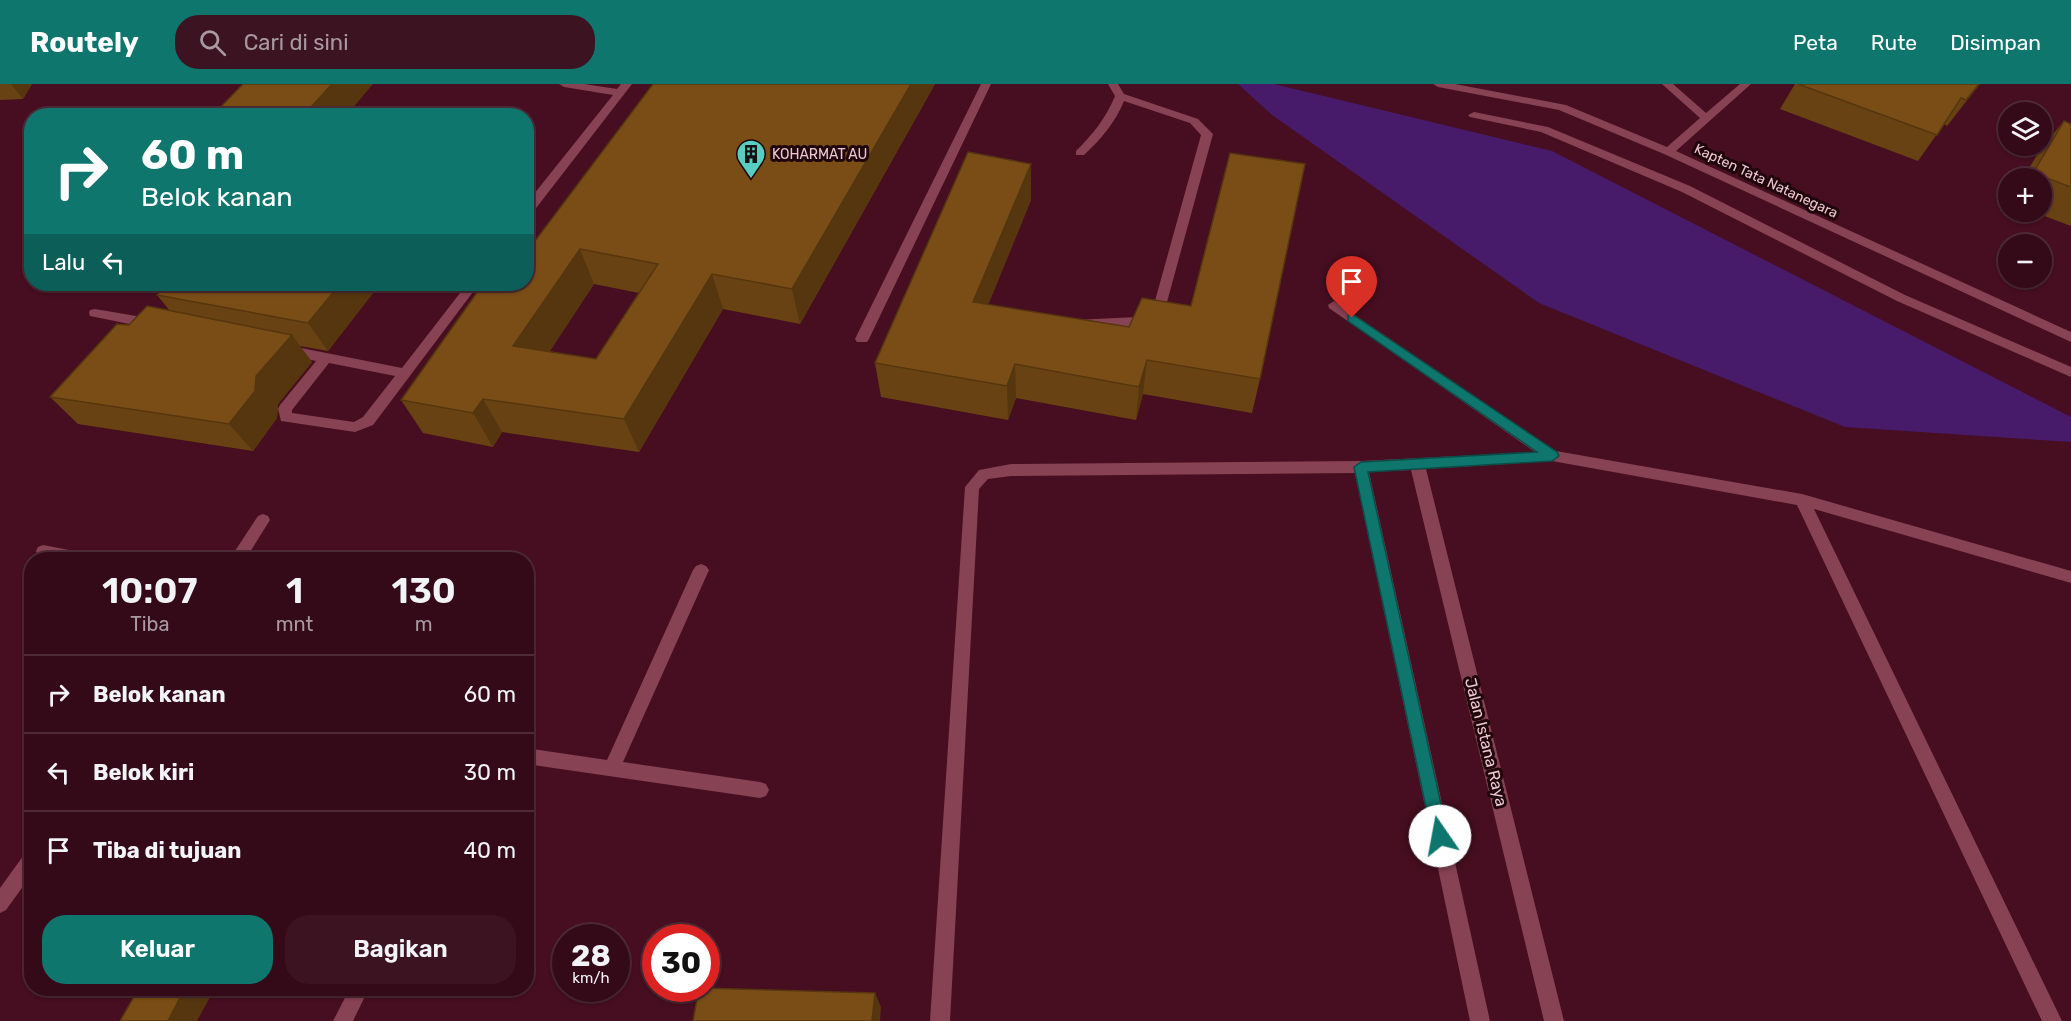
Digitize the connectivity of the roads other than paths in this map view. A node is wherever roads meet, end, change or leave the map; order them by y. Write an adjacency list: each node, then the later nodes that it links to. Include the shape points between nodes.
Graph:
1 (564, 84): 7 (street)
2 (986, 84): 20 (street)
3 (1113, 84): 8 (street)
4 (1438, 84): 11 (street, Kapten Tata Natanegara, via 1562,107)
5 (1667, 84): 10 (street)
6 (1746, 84): 10 (street)
7 (623, 88): 13 (street)
8 (1120, 96): 12 (street, via 1107,125); 17 (street, via 1194,121 1207,134 1160,310 1140,321)
9 (1474, 115): 23 (street, via 1544,129 1686,189 1900,298)
10 (1706, 118): 11 (street)
11 (1668, 152): 19 (street, Kapten Tata Natanegara)
12 (1080, 153)
13 (534, 203)
14 (468, 291): 24 (street)
15 (1334, 305): 25 (street)
16 (95, 313): 18 (street)
17 (1062, 323)
18 (164, 326)
19 (2071, 338)
20 (862, 339)
21 (268, 347): 22 (street)
22 (326, 358): 24 (street); 24 (street, via 285,409 286,417 355,427 368,421)
23 (2071, 372)
24 (404, 373)
25 (1552, 456): 26 (street); 28 (street)
26 (1418, 463): 27 (street); 42 (street, Jalan Istana Raya)
27 (1361, 467): 40 (street, via 1011,470 984,474 972,487); 41 (street)
28 (1802, 500): 32 (street); 43 (street)
29 (263, 520): 30 (street)
30 (241, 552)
31 (701, 570): 34 (street)
32 (2071, 577)
33 (534, 757): 34 (street)
34 (611, 769): 35 (street)
35 (760, 790)
36 (24, 870): 37 (street)
37 (0, 904)
38 (356, 996): 39 (street)
39 (343, 1021)
40 (940, 1021)
41 (1480, 1021)
42 (1554, 1021)
43 (2052, 1021)

